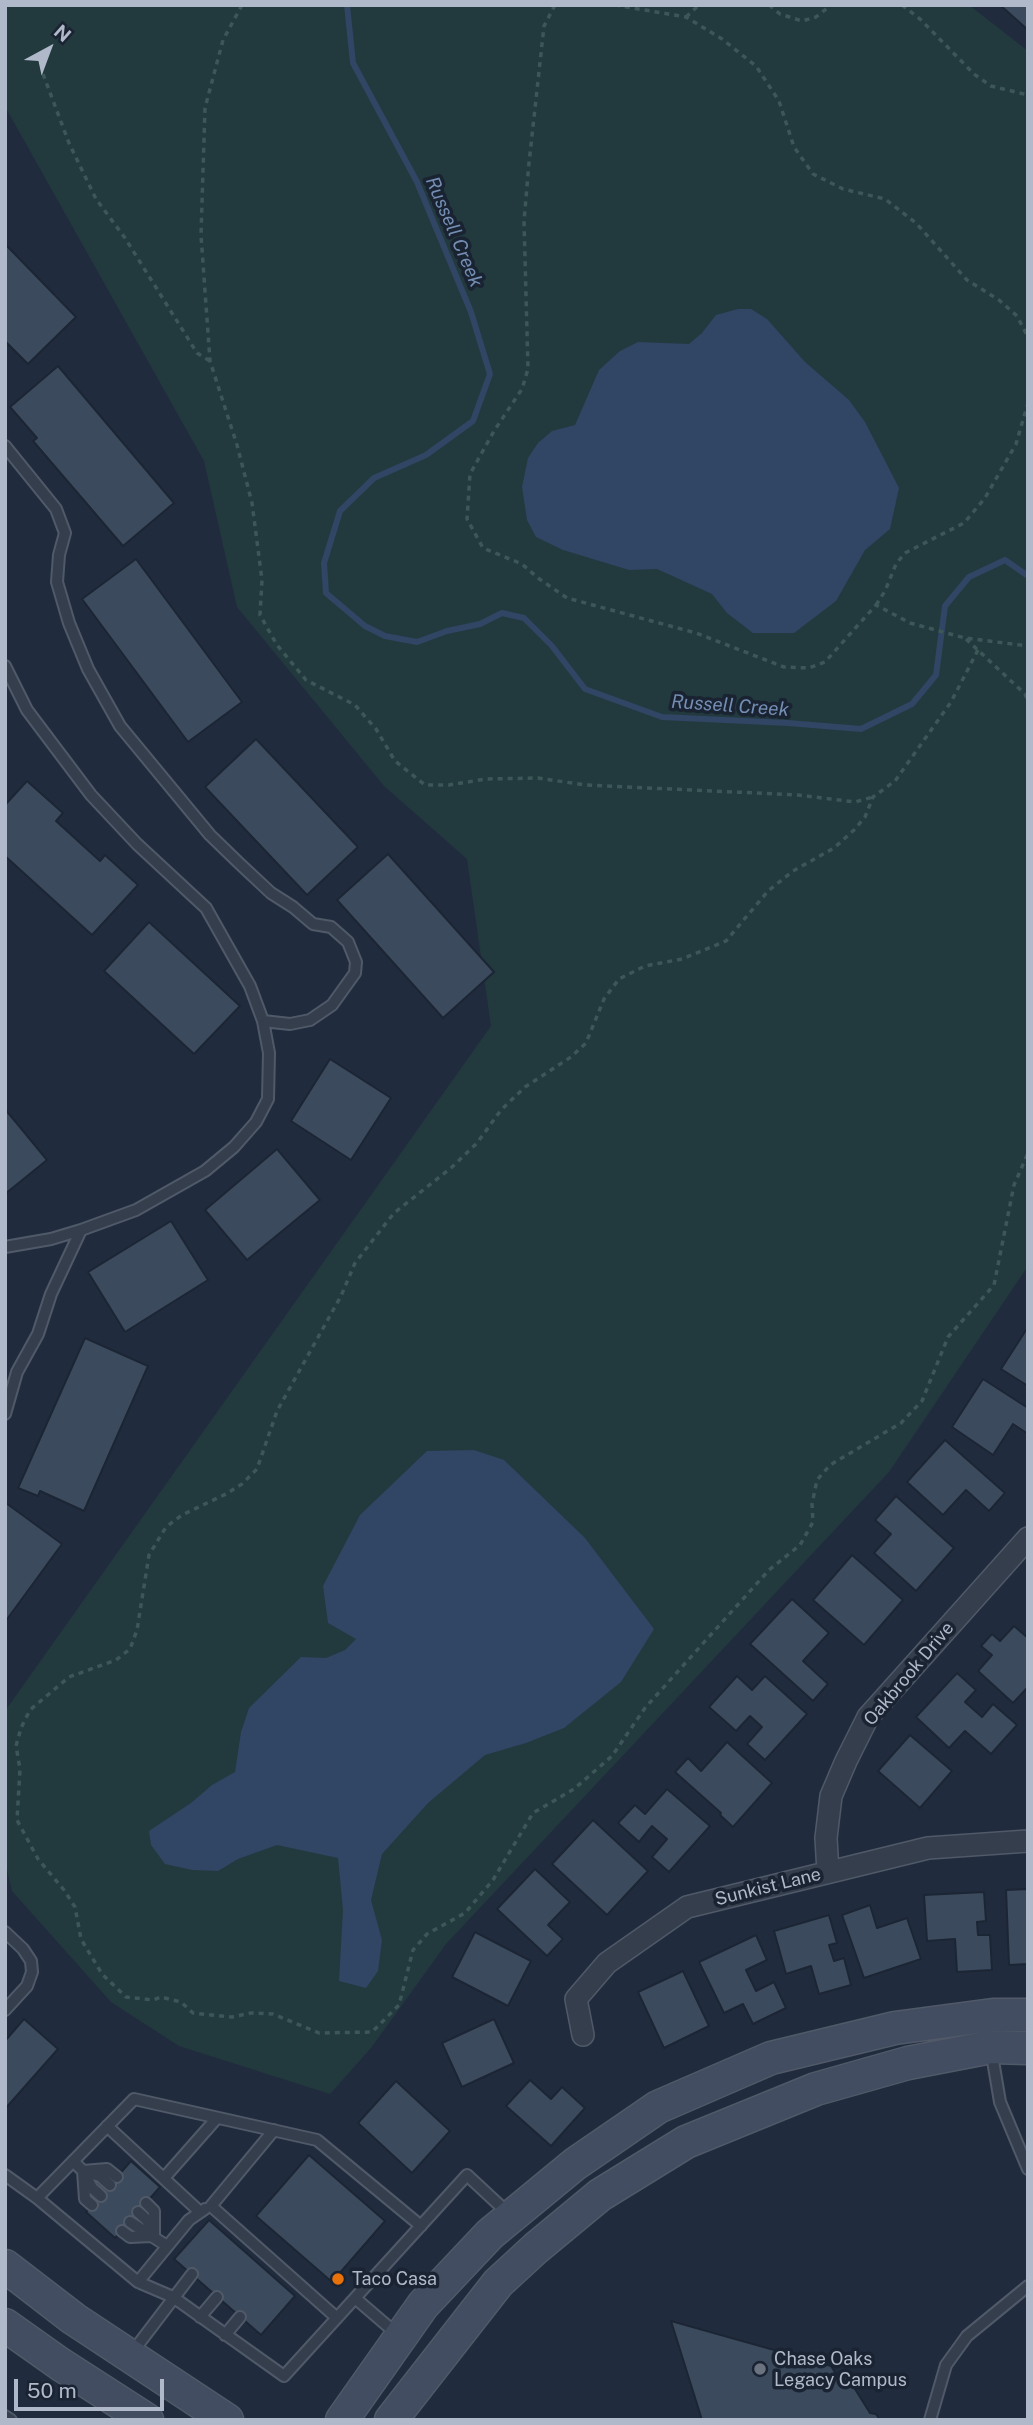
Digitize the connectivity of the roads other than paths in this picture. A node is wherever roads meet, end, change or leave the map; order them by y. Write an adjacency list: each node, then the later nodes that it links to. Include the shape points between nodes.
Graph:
1 (5, 446): 3 (lane, via 56,509 65,533 57,582 66,613 88,669 120,726 210,835 240,864 313,924 331,927 348,942 355,973 332,1005 310,1020 290,1024)
2 (5, 666): 3 (lane, via 27,710 90,795 206,908 250,985)
3 (263, 1021): 4 (lane, via 269,1053 268,1099 242,1139 205,1171 136,1210)
4 (81, 1230): 5 (lane); 6 (lane, via 18,1372)
5 (5, 1247)
6 (5, 1414)
7 (1028, 1538): 9 (street, Oakbrook Drive, via 868,1717 831,1796)
8 (1028, 1841): 9 (street, Sunkist Lane, via 928,1848)
9 (828, 1872): 14 (street, Sunkist Lane, via 687,1908 607,1963 576,1999)
10 (5, 1932): 11 (lane, via 23,1948 32,1972 27,1986)
11 (5, 2010)
12 (993, 2015): 13 (street); 15 (street); 31 (street, via 895,2028 771,2058 658,2107)
13 (1028, 2015)
14 (583, 2035)
15 (991, 2047): 16 (street); 21 (lane, via 1000,2102); 39 (street, via 816,2088 686,2142 600,2195)
16 (1028, 2048)
17 (217, 2118): 18 (lane, via 134,2099); 19 (lane); 24 (lane)
18 (107, 2126): 20 (lane); 24 (lane)
19 (274, 2130): 30 (lane); 34 (lane, via 317,2140)
20 (73, 2161): 22 (lane); 27 (lane)
21 (1028, 2169)
22 (83, 2171): 25 (lane, via 107,2168); 26 (lane); 28 (lane, via 85,2199)
23 (5, 2175): 27 (lane)
24 (164, 2178): 30 (lane)
25 (114, 2181)
26 (101, 2196)
27 (37, 2198): 43 (lane)
28 (92, 2205)
29 (142, 2207): 36 (lane, via 154,2211)
30 (205, 2209): 32 (lane); 37 (lane)
31 (510, 2215): 34 (lane, via 467,2175); 39 (street); 53 (street, via 424,2305)
32 (233, 2224): 35 (lane); 38 (lane)
33 (126, 2226): 36 (lane)
34 (421, 2226): 47 (lane)
35 (225, 2234)
36 (154, 2236): 37 (lane)
37 (167, 2246): 43 (lane)
38 (260, 2248): 40 (lane); 50 (lane, via 278,2273)
39 (536, 2248): 60 (street, via 498,2283)
40 (251, 2257)
41 (5, 2266): 54 (street)
42 (192, 2274): 45 (lane)
43 (138, 2282): 45 (lane)
44 (1028, 2286): 61 (lane, via 967,2336 946,2365)
45 (173, 2297): 48 (lane); 54 (lane)
46 (217, 2297): 48 (lane)
47 (355, 2298): 50 (lane); 53 (lane)
48 (200, 2317): 52 (lane)
49 (240, 2317): 52 (lane)
50 (337, 2318): 52 (lane, via 284,2376)
51 (5, 2325): 57 (street)
52 (225, 2335)
53 (401, 2337): 59 (street)
54 (130, 2357): 58 (street)
55 (5, 2416): 56 (lane)
56 (11, 2420)
57 (147, 2420)
58 (227, 2420)
59 (342, 2420)
60 (391, 2420)
61 (930, 2420)

